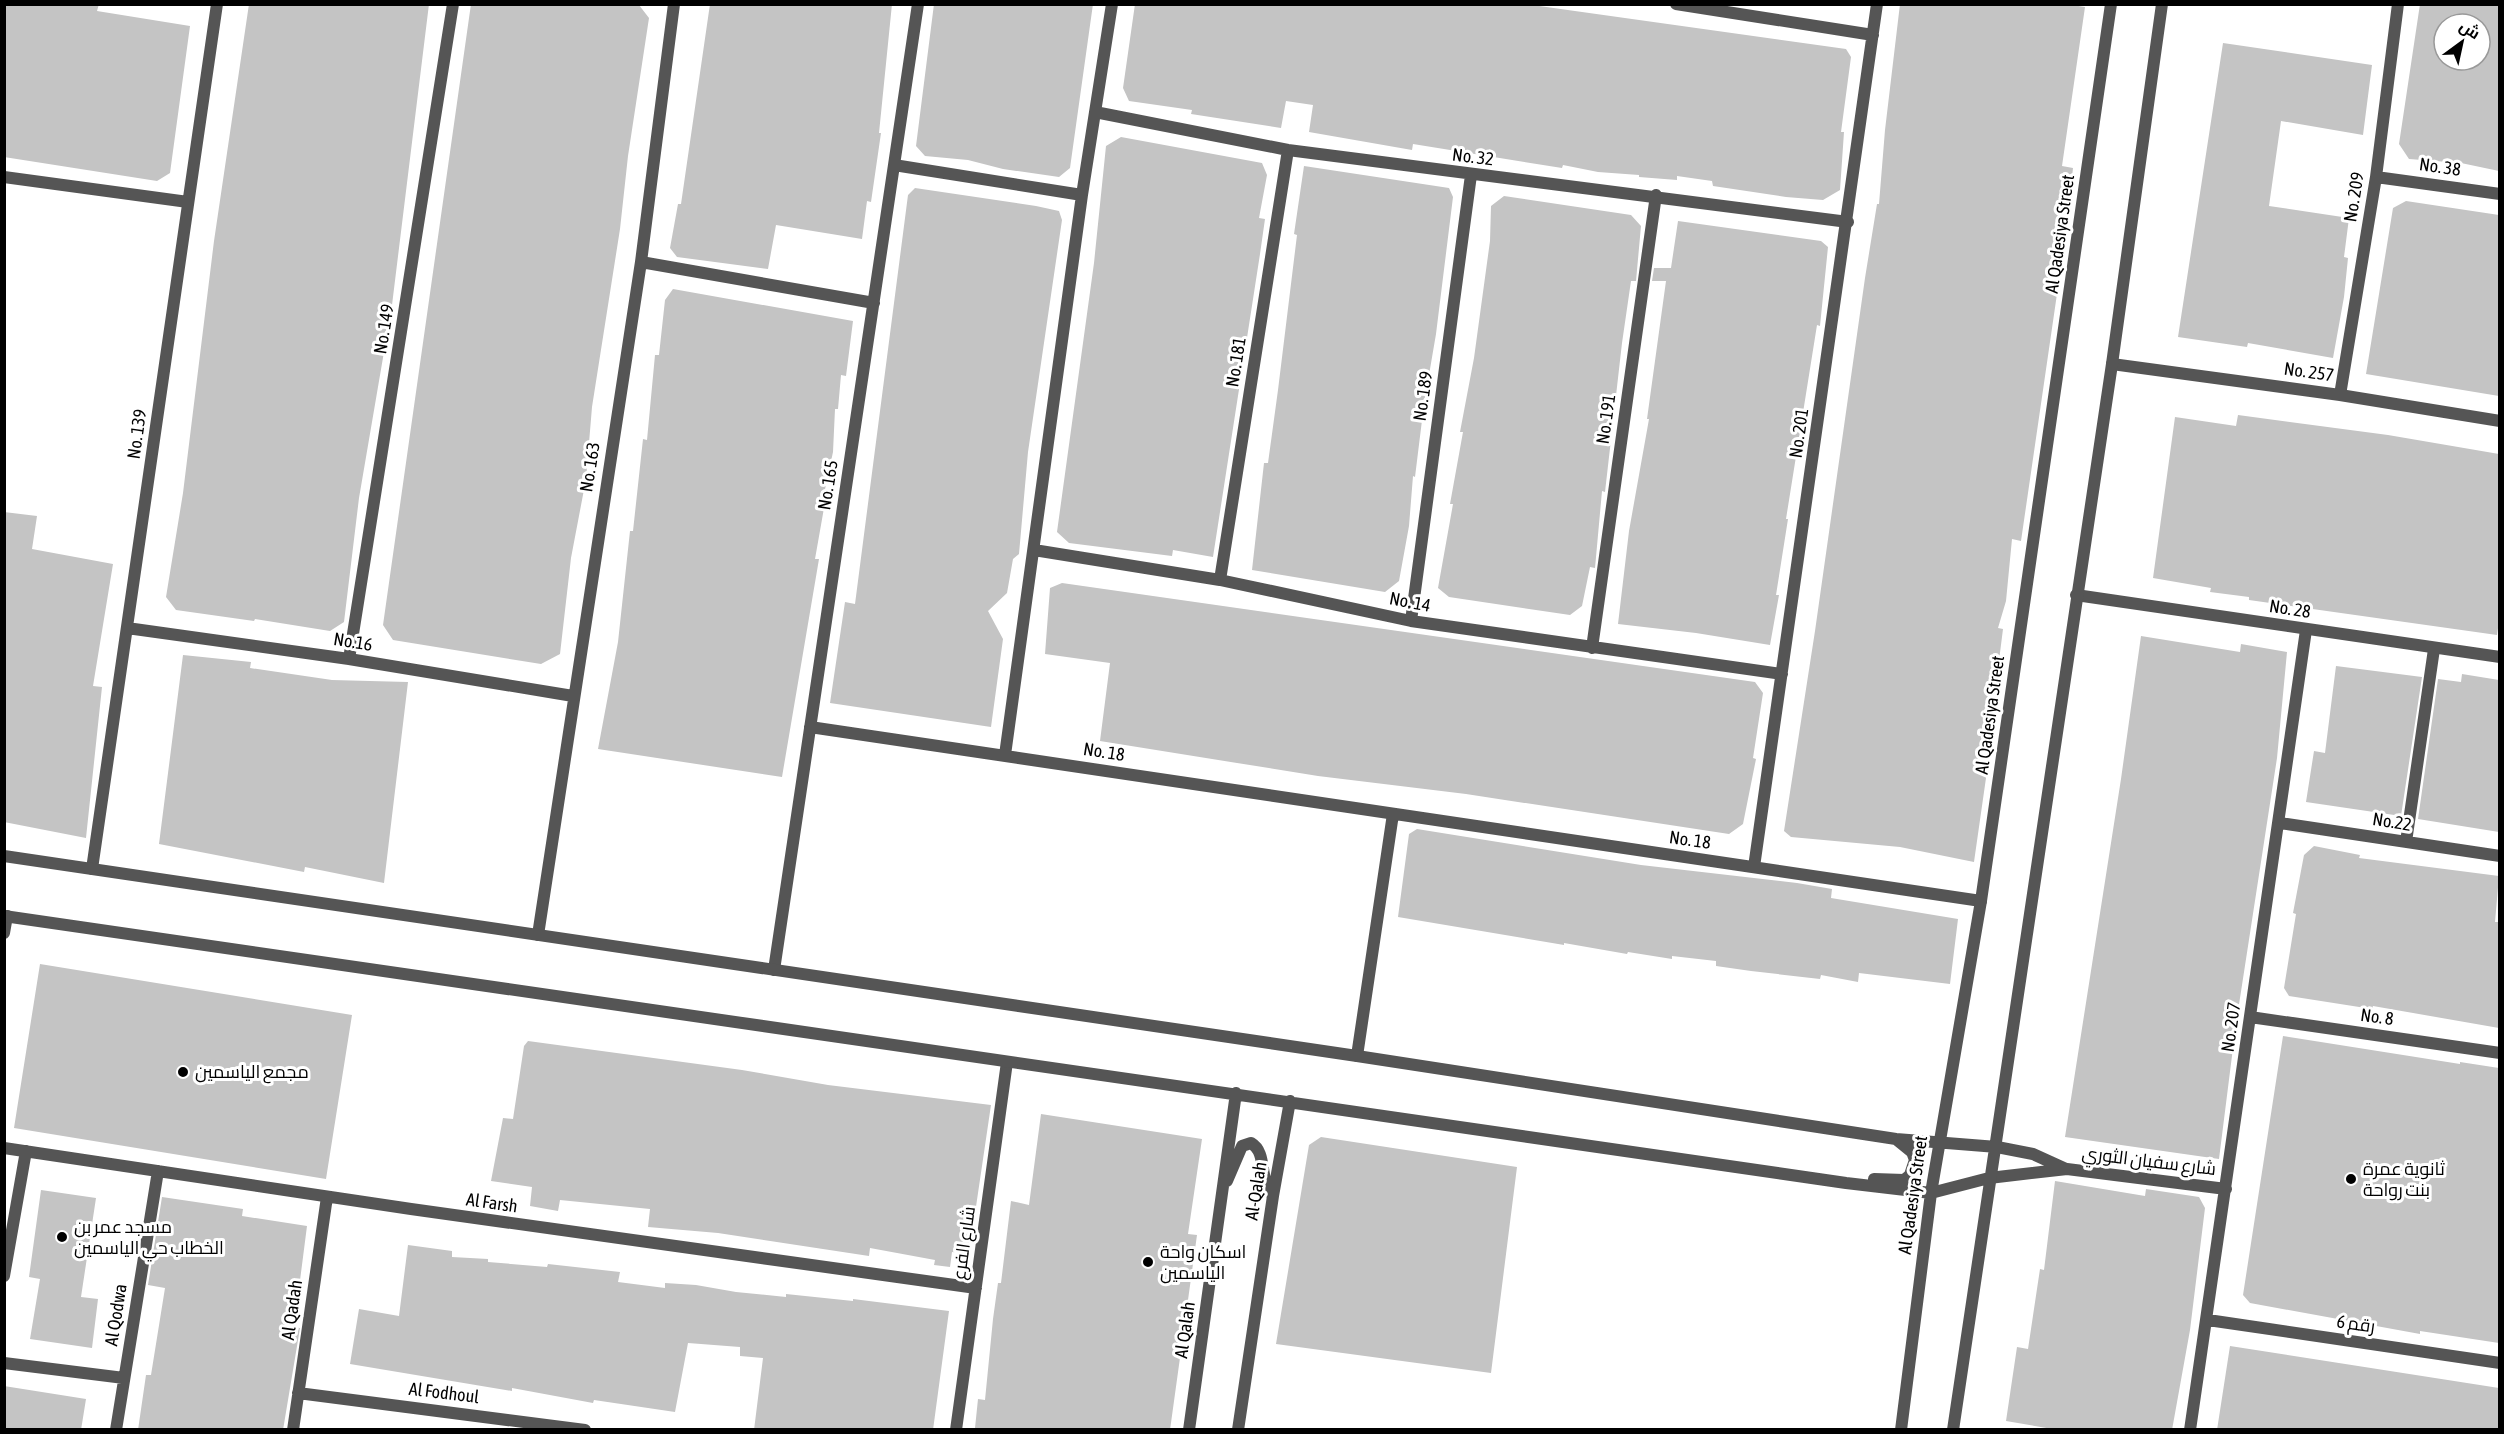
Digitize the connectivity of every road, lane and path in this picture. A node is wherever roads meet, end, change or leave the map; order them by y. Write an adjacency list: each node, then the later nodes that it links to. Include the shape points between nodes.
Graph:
1 (217, 4): 21 (street, No. 139)
2 (453, 4): 37 (street, No. 149)
3 (674, 4): 23 (street, No. 163)
4 (918, 4): 14 (street, No. 165)
5 (1112, 4): 12 (street)
6 (1676, 4): 11 (street)
7 (1877, 4): 11 (street, No. 201)
8 (2111, 4): 49 (street, Al Qadesiya Street)
9 (2162, 4): 25 (street)
10 (2398, 4): 17 (street, No. 209)
11 (1873, 35): 22 (street, No. 201)
12 (1095, 112): 13 (street, No. 32); 19 (street)
13 (1288, 150): 15 (street, No. 32); 29 (street, No. 181)
14 (894, 165): 19 (street); 24 (street, No. 165)
15 (1471, 175): 20 (street, No. 32); 31 (street, No. 189)
16 (4, 177): 21 (street)
17 (2376, 177): 18 (street, No. 38); 26 (street, No. 209)
18 (2499, 194)
19 (1082, 195): 28 (street)
20 (1656, 195): 22 (street, No. 32); 34 (street, No. 191)
21 (189, 202): 32 (street, No. 139)
22 (1848, 222): 38 (street, No. 201)
23 (641, 262): 24 (street); 39 (street, No. 163)
24 (874, 303): 40 (street, No. 165)
25 (2112, 364): 26 (street, No. 257); 30 (street)
26 (2340, 395): 27 (street, No. 257)
27 (2499, 421)
28 (1034, 550): 29 (street, No. 14); 41 (street)
29 (1220, 580): 31 (street, No. 14)
30 (2076, 595): 33 (street, No. 28); 62 (street)
31 (1411, 621): 34 (street, No. 14)
32 (127, 628): 37 (street, No.16); 48 (street, No. 139)
33 (2306, 630): 35 (street, No. 28); 43 (street, No. 207)
34 (1592, 648): 38 (street, No. 14)
35 (2434, 649): 36 (street, No. 28); 44 (street)
36 (2499, 657)
37 (350, 659): 39 (street, No.16)
38 (1782, 674): 47 (street, No. 201)
39 (573, 696): 52 (street, No. 163)
40 (810, 727): 41 (street, No. 18); 53 (street, No. 165)
41 (1005, 755): 42 (street, No. 18)
42 (1394, 814): 47 (street, No. 18); 56 (street)
43 (2280, 823): 44 (street, No.22); 54 (street, No. 207)
44 (2406, 842): 46 (street, No.22)
45 (4, 856): 48 (street, شارع سفيان الثوري)
46 (2499, 856)
47 (1754, 867): 49 (street, No. 18)
48 (92, 869): 52 (street, شارع سفيان الثوري)
49 (1981, 901): 61 (street, Al Qadesiya Street)
50 (6, 916): 51 (street); 57 (street)
51 (4, 933)
52 (538, 935): 53 (street, شارع سفيان الثوري)
53 (774, 970): 56 (street, شارع سفيان الثوري)
54 (2250, 1017): 55 (street, No. 8); 70 (street, No. 207)
55 (2499, 1053)
56 (1357, 1056): 60 (street, شارع سفيان الثوري)
57 (1007, 1062): 58 (street); 75 (street, شارع الفرع)
58 (1236, 1093): 59 (street); 69 (street, Al Qalah)
59 (1290, 1101): 68 (street); 72 (street, Al-Qalah)
60 (1896, 1139): 61 (street, شارع سفيان الثوري); 68 (street, via 1912,1152 1915,1160 1910,1175 1904,1180)
61 (1939, 1141): 62 (street, شارع سفيان الثوري); 71 (street, Al Qadesiya Street)
62 (1997, 1147): 65 (street, شارع سفيان الثوري, via 2032,1154); 67 (street)
63 (4, 1148): 64 (street, Al Farsh)
64 (26, 1151): 66 (street, Al Farsh); 74 (street)
65 (2067, 1169): 67 (street, شارع سفيان الثوري); 70 (street, شارع سفيان الثوري)
66 (158, 1171): 73 (street, Al Farsh); 79 (street, Al Qodwa)
67 (1989, 1178): 71 (street, شارع سفيان الثوري); 89 (street)
68 (1846, 1183): 71 (street)
69 (1223, 1187): 72 (street, via 1242,1146 1251,1143 1262,1155 1263,1181); 86 (street, Al Qalah)
70 (2226, 1189): 76 (street, No. 207)
71 (1931, 1193): 88 (street, Al Qadesiya Street)
72 (1273, 1196): 87 (street, Al-Qalah)
73 (327, 1197): 75 (street, Al Farsh); 80 (street, Al Qadah)
74 (4, 1276)
75 (976, 1288): 85 (street, شارع الفرع)
76 (2208, 1320): 78 (street, رقم 6); 90 (street, No. 207)
77 (4, 1363): 79 (street)
78 (2499, 1363)
79 (124, 1378): 82 (street, Al Qodwa)
80 (298, 1393): 81 (street, Al Fodhoul); 83 (street, Al Qadah)
81 (500, 1424): 84 (street, Al Fodhoul)
82 (116, 1430)
83 (293, 1430)
84 (585, 1430)
85 (956, 1430)
86 (1189, 1430)
87 (1238, 1430)
88 (1901, 1430)
89 (1953, 1430)
90 (2190, 1430)

